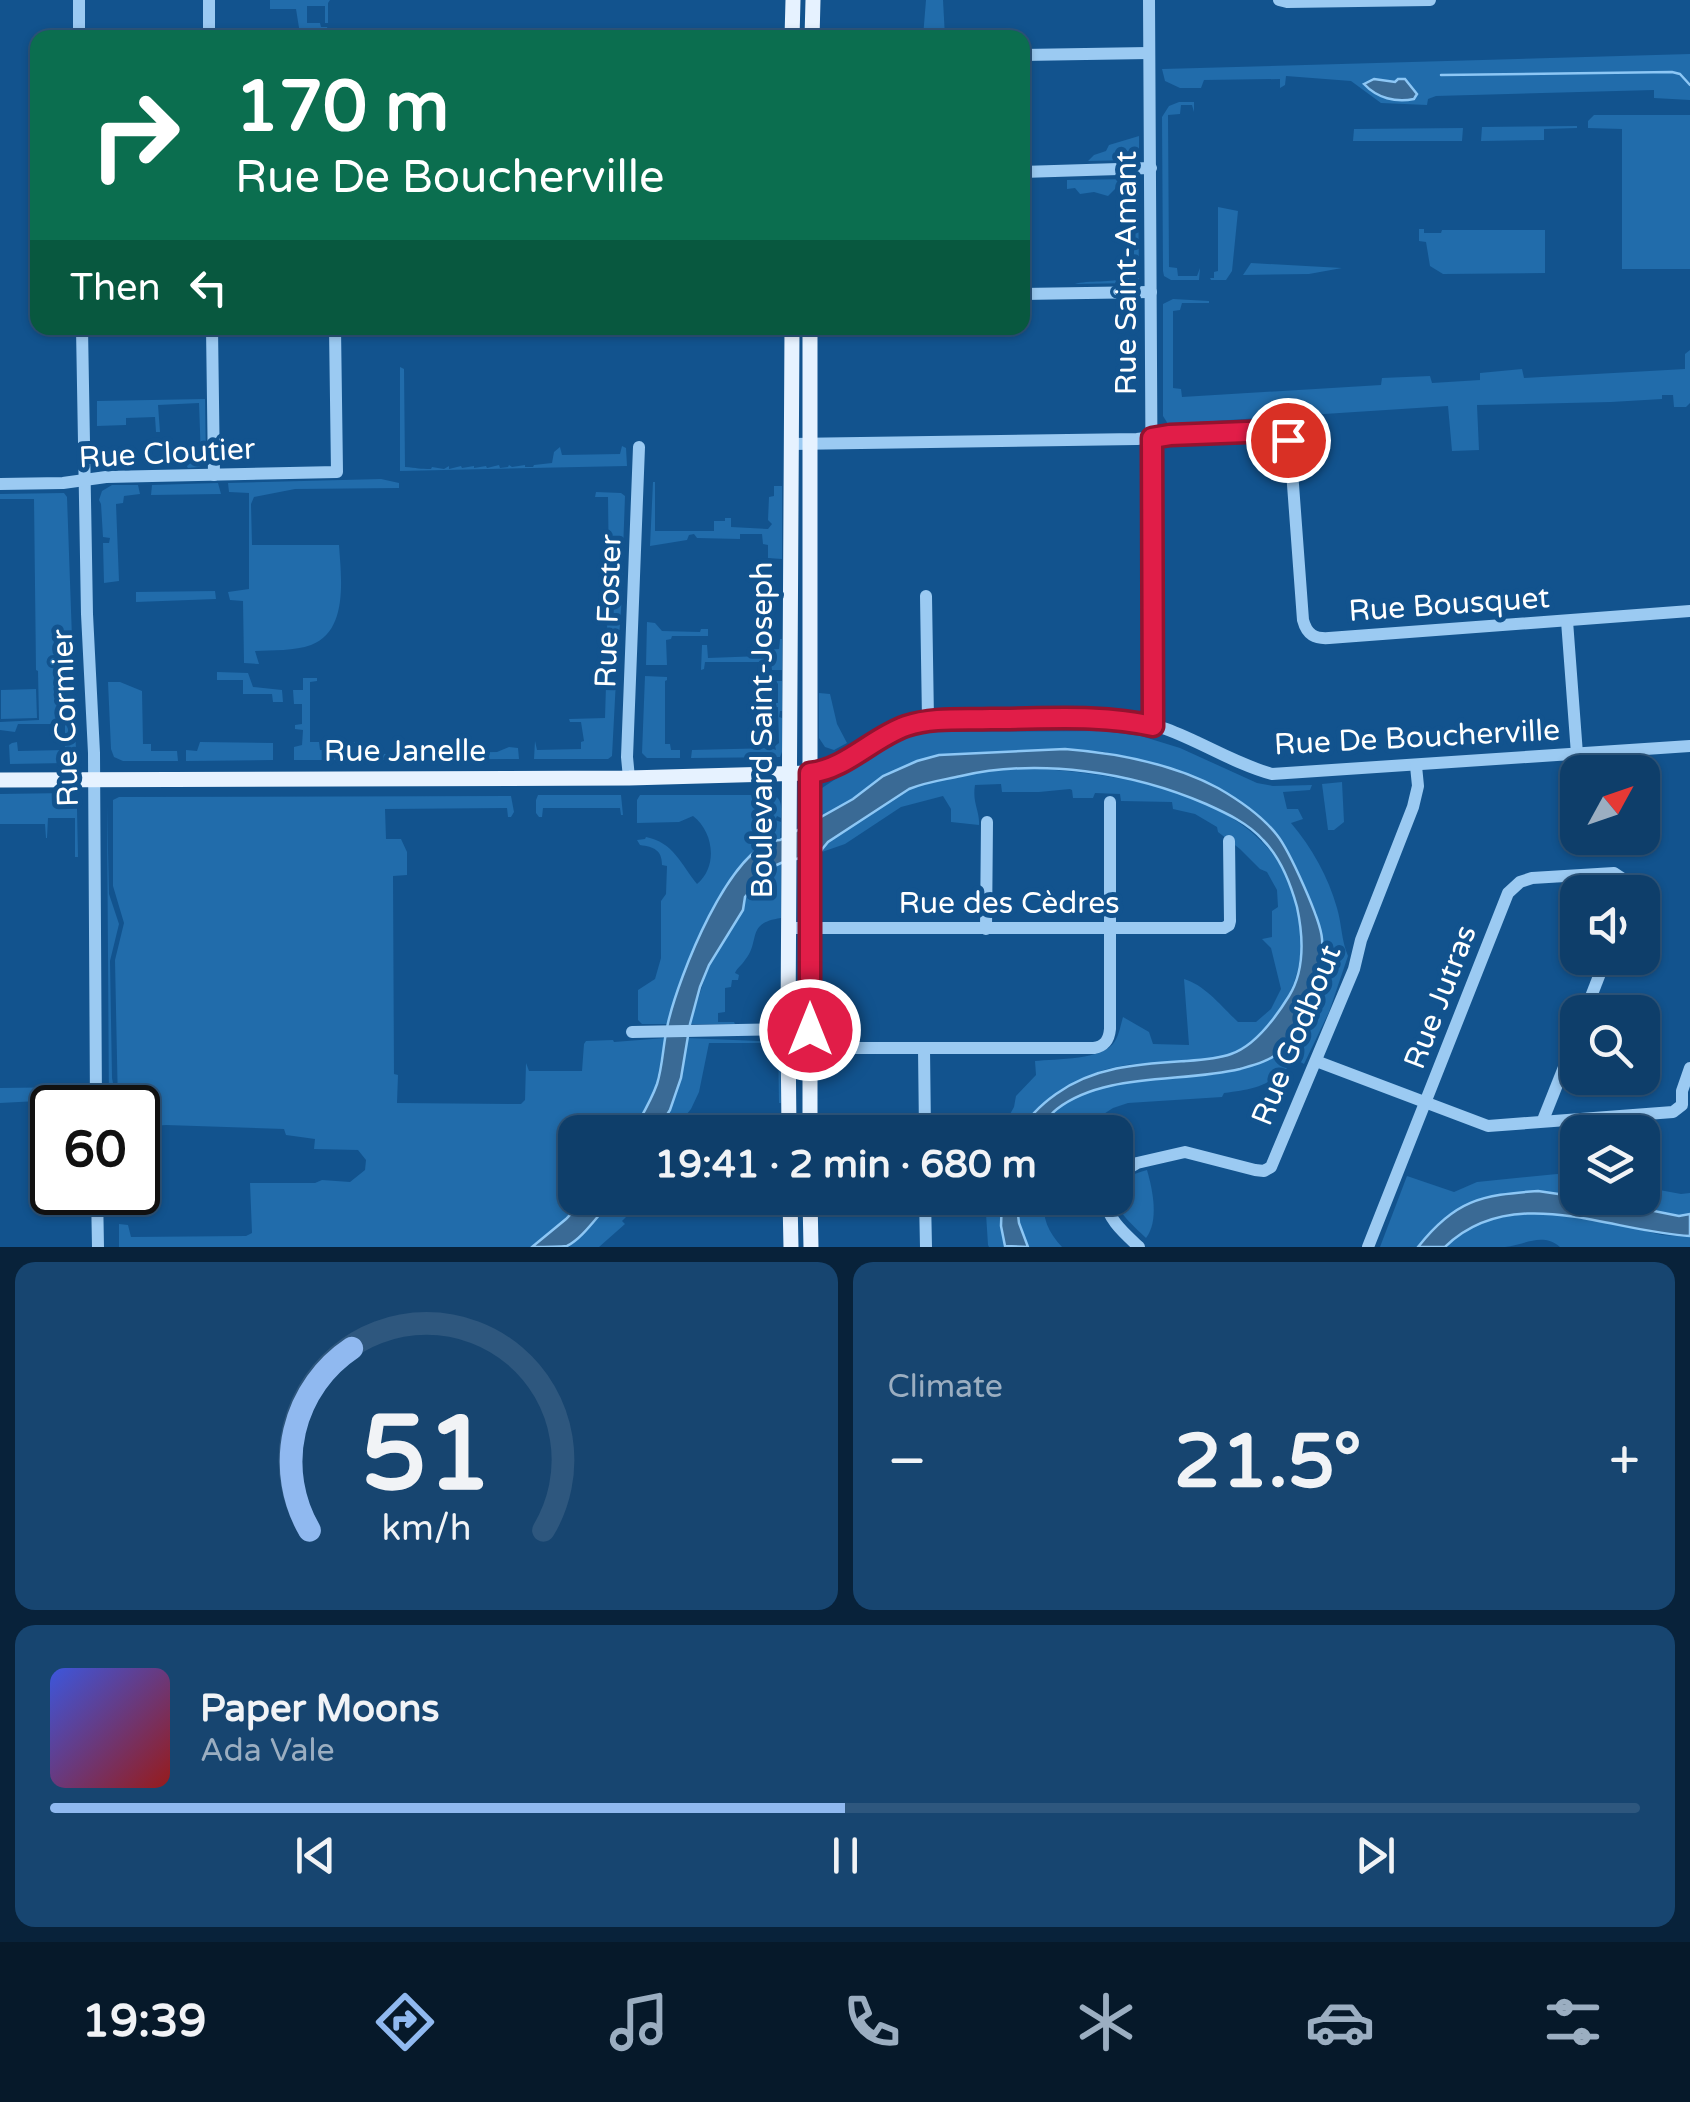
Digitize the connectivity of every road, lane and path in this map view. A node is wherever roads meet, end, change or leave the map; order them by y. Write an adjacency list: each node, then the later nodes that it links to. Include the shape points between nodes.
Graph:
1 (79, 0): 8 (street)
2 (208, 0): 9 (street)
3 (792, 0): 10 (main road)
4 (813, 0): 11 (main road)
5 (1149, 0): 12 (street, Rue Saint-Amant)
6 (1279, 0): 7 (street)
7 (1430, 0)
8 (79, 30)
9 (209, 30)
10 (792, 30)
11 (812, 30)
12 (1149, 53): 13 (street); 14 (street, Rue Saint-Amant)
13 (1030, 56)
14 (1150, 168): 15 (street); 16 (street, Rue Saint-Amant)
15 (1030, 172)
16 (1152, 292): 17 (street); 23 (street, Rue Saint-Amant)
17 (1030, 294)
18 (82, 335): 28 (street, Rue Cormier)
19 (212, 335): 27 (street)
20 (335, 335): 27 (street, Rue Cloutier, via 336,472)
21 (792, 335): 24 (main road, Boulevard Saint-Joseph)
22 (810, 335): 25 (main road, Boulevard Saint-Joseph)
23 (1152, 438): 25 (street, Rue Bousquet); 32 (street, Rue Bousquet, via 1272,431 1286,437 1304,620 1313,636); 34 (street, Rue Saint-Amant)
24 (792, 444): 25 (street, Rue Bousquet); 39 (main road, Boulevard Saint-Joseph)
25 (811, 444): 38 (main road, Boulevard Saint-Joseph)
26 (640, 446): 40 (street, Rue Foster)
27 (214, 475): 28 (street, Rue Cloutier)
28 (84, 481): 29 (street, Rue Cloutier); 41 (street, Rue Cormier)
29 (0, 484)
30 (926, 596): 33 (street)
31 (1690, 611): 32 (street, Rue Bousquet)
32 (1567, 621): 36 (street)
33 (928, 720): 34 (street, Rue De Boucherville, via 1114,719); 38 (street, Rue De Boucherville)
34 (1153, 726): 37 (street, Rue De Boucherville, via 1272,774)
35 (1690, 746): 36 (street, Rue De Boucherville)
36 (1578, 754): 37 (street, Rue De Boucherville)
37 (1416, 766): 55 (street, Rue Godbout, via 1417,795)
38 (810, 773): 39 (main road, Rue Janelle); 48 (main road, Boulevard Saint-Joseph)
39 (790, 774): 40 (main road, Rue Janelle); 47 (main road, Boulevard Saint-Joseph)
40 (629, 778): 41 (main road, Rue Janelle)
41 (94, 779): 42 (main road, Rue Janelle); 58 (street, Rue Cormier)
42 (0, 780)
43 (1110, 802): 50 (street)
44 (987, 822): 49 (street)
45 (1230, 842): 50 (street, Rue des Cèdres, via 1229,926)
46 (1560, 877): 59 (street, Rue Jutras, via 1520,882 1506,897)
47 (789, 928): 48 (street, Rue des Cèdres); 51 (main road, Boulevard Saint-Joseph)
48 (810, 928): 49 (street, Rue des Cèdres); 53 (main road, Boulevard Saint-Joseph)
49 (986, 928): 50 (street, Rue des Cèdres)
50 (1110, 929): 54 (street, via 1106,1043)
51 (788, 1029): 52 (street); 53 (street); 60 (main road, Boulevard Saint-Joseph)
52 (632, 1032)
53 (810, 1048): 54 (street); 61 (main road, Boulevard Saint-Joseph)
54 (924, 1049): 62 (street)
55 (1316, 1061): 59 (street); 64 (street, Rue Godbout, via 1268,1170 1186,1152)
56 (1690, 1068): 63 (street, via 1678,1110)
57 (1560, 1077): 63 (street)
58 (96, 1085)
59 (1426, 1103): 63 (street, via 1482,1125); 75 (street, Rue Jutras)
60 (790, 1115)
61 (810, 1115)
62 (925, 1115)
63 (1543, 1120)
64 (1133, 1165)
65 (98, 1215): 70 (street)
66 (790, 1215): 71 (main road)
67 (810, 1215): 72 (main road)
68 (925, 1215): 73 (street)
69 (1110, 1215): 74 (street)
70 (98, 1247)
71 (791, 1247)
72 (810, 1247)
73 (926, 1247)
74 (1139, 1247)
75 (1368, 1247)

